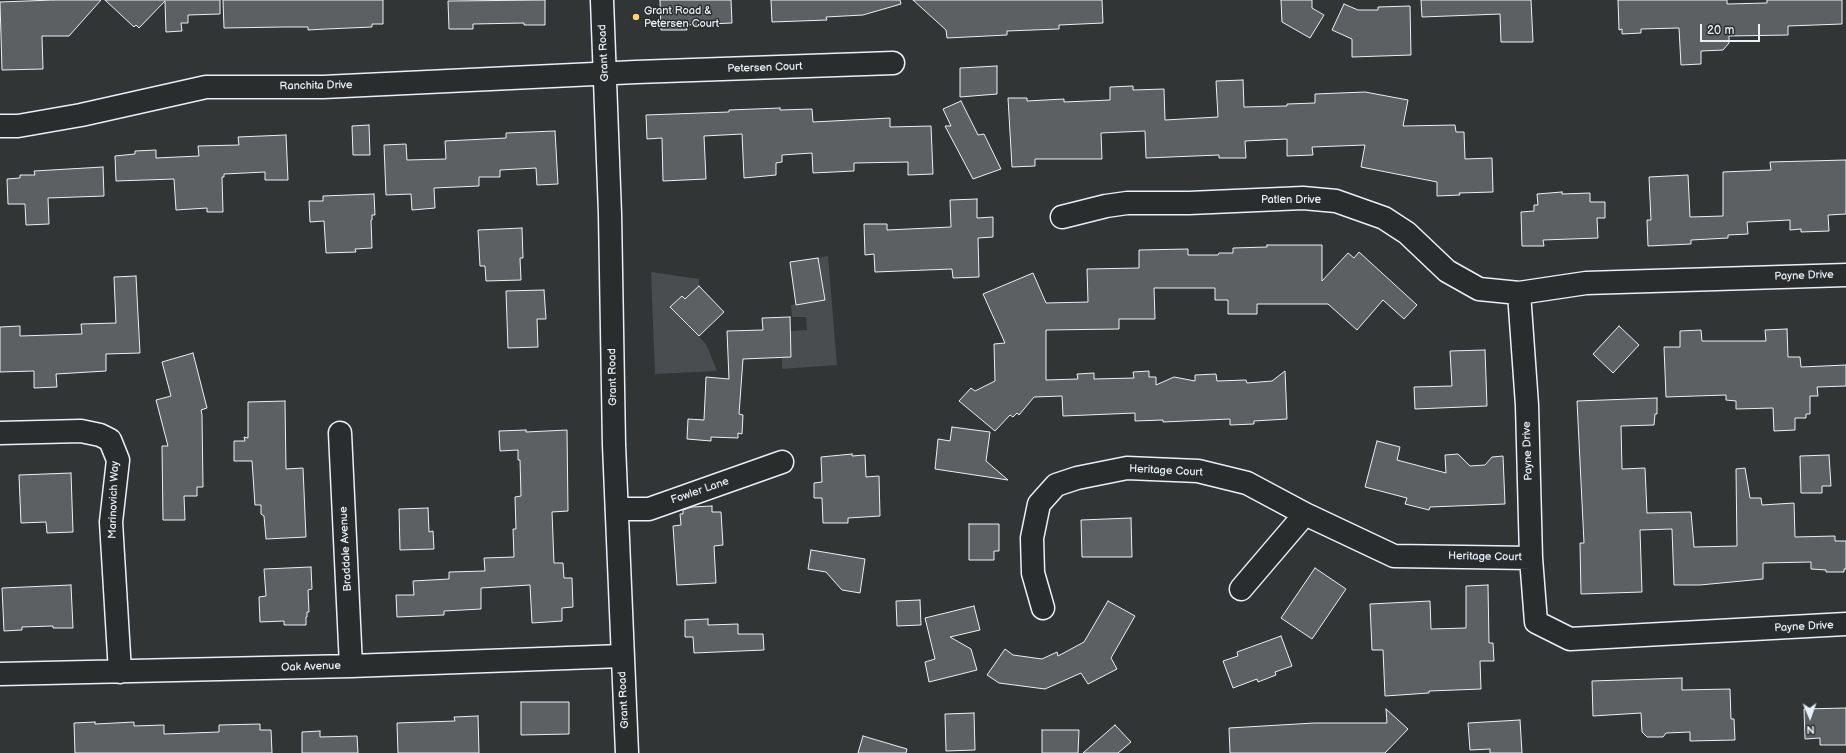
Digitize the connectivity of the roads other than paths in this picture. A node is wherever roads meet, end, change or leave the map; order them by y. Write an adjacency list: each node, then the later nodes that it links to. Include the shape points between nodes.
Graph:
1 (602, 0): 4 (street, Grant Road)
2 (893, 63): 3 (street, Petersen Court)
3 (636, 72): 4 (street, Ranchita Drive)
4 (605, 75): 5 (street, Ranchita Drive, via 323,87 206,87 81,115 18,126); 12 (street, Grant Road)
5 (0, 126)
6 (1062, 217): 8 (street, Patlen Drive, via 1126,203 1303,198 1336,201 1384,218 1407,233 1447,271 1479,289)
7 (1846, 275): 8 (street, Payne Drive, via 1586,282)
8 (1519, 293): 14 (street, Payne Drive, via 1527,404)
9 (0, 433): 20 (street, Marinovich Way, via 81,431 110,440 118,460 111,522)
10 (340, 433): 19 (street, Braddale Avenue)
11 (782, 462): 12 (street, Fowler Lane, via 649,509)
12 (617, 509): 18 (street, Grant Road)
13 (1305, 514): 14 (street, Heritage Court, via 1394,556); 15 (street); 16 (street, Heritage Court, via 1247,483 1198,471 1127,468 1056,485 1039,504 1032,538 1033,573)
14 (1531, 558): 17 (street, Payne Drive, via 1536,622 1570,639)
15 (1241, 589)
16 (1043, 608)
17 (1846, 624)
18 (622, 656): 19 (street, Oak Avenue); 22 (street, Grant Road)
19 (351, 666): 20 (street, Oak Avenue)
20 (120, 672): 21 (street, Oak Avenue)
21 (0, 674)
22 (627, 753)

